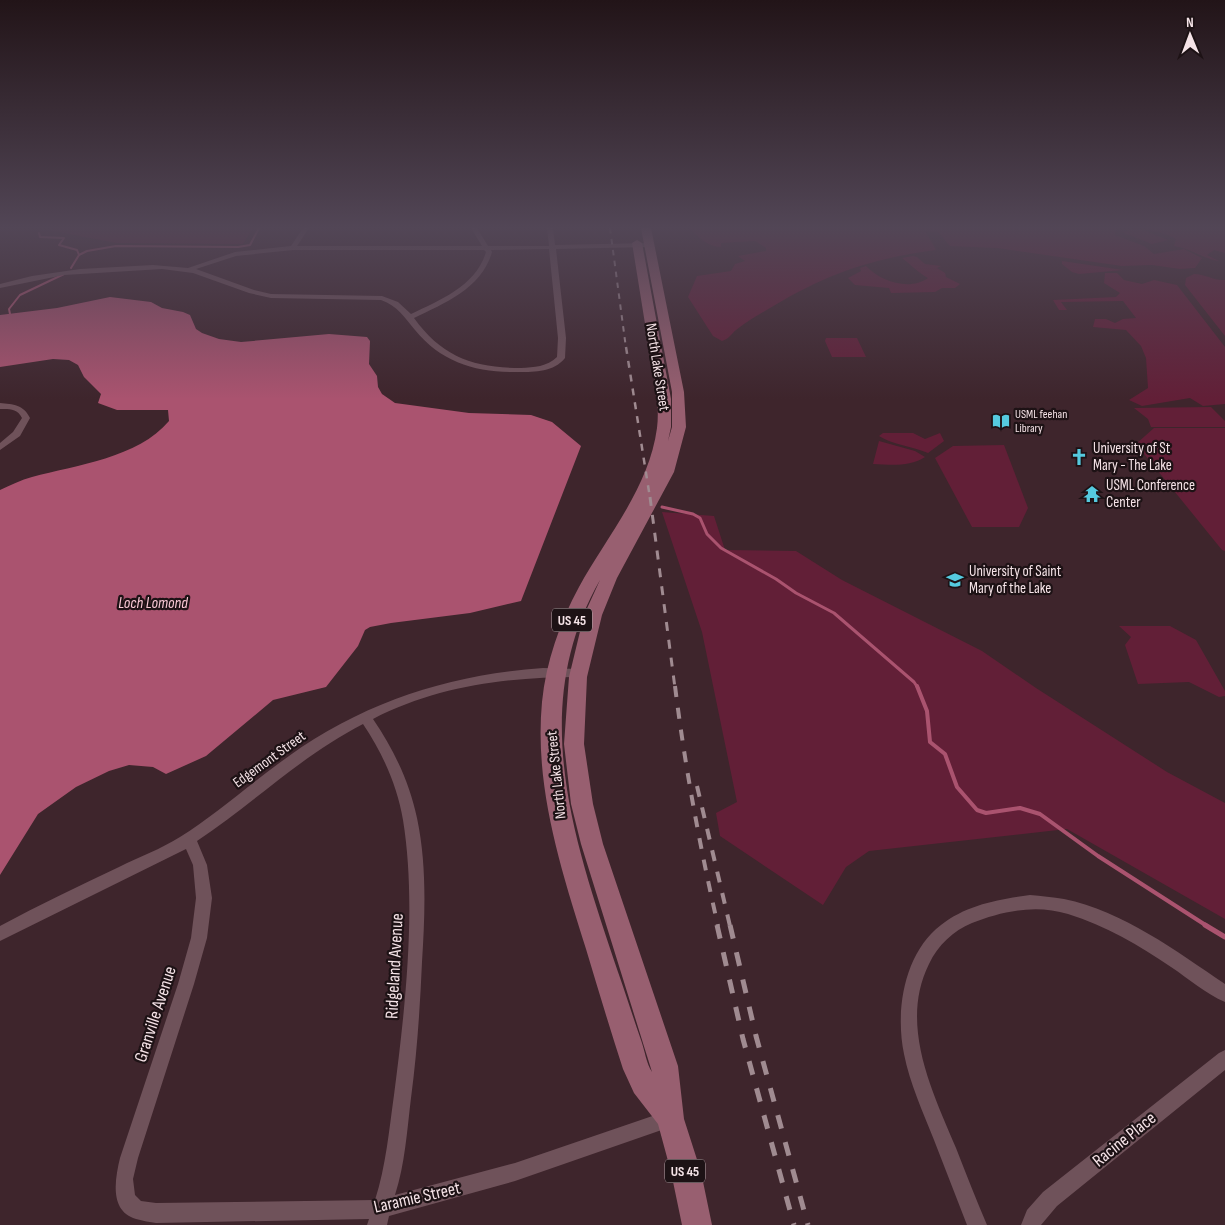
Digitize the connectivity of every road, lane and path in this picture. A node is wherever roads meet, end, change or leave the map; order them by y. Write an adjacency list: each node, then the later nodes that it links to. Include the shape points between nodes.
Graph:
1 (234, 285): 6 (street, via 271,296 382,298 398,304)
2 (465, 285): 6 (street)
3 (555, 285): 6 (street, via 562,345 561,358 550,366 529,370 488,370 469,366 434,344)
4 (648, 285): 9 (main road, North Lake Street / US 45, via 665,406 663,441 641,496 581,599 566,635)
5 (653, 285): 9 (main road, North Lake Street / US 45, via 678,392 680,418 676,441 661,484 613,571)
6 (410, 317)
7 (0, 406): 8 (street, via 20,408 26,418 17,434)
8 (0, 446)
9 (568, 673): 10 (street, Edgemont Street, via 509,674 447,685); 15 (main road, North Lake Street / US 45, via 582,804 592,844 665,1066)
10 (365, 717): 11 (street, Edgemont Street, via 310,748); 17 (street, Ridgeland Avenue, via 379,733 405,797 417,875 418,924 409,1045 391,1178)
11 (189, 838): 12 (street, Edgemont Street); 16 (street, Granville Avenue, via 200,865 204,898 199,938 129,1158 124,1179)
12 (0, 934)
13 (1225, 994): 19 (street, via 1120,926 1076,908 1043,902 994,906 945,929 920,964 910,998 909,1027 923,1089)
14 (1225, 1059): 20 (street, Racine Place, via 1050,1198)
15 (670, 1119): 17 (street, Laramie Street); 18 (main road, North Lake Street / US 45, via 686,1172)
16 (126, 1200): 17 (street, Laramie Street, via 137,1210 156,1213)
17 (379, 1217)
18 (696, 1225)
19 (977, 1225)
20 (1031, 1225)

